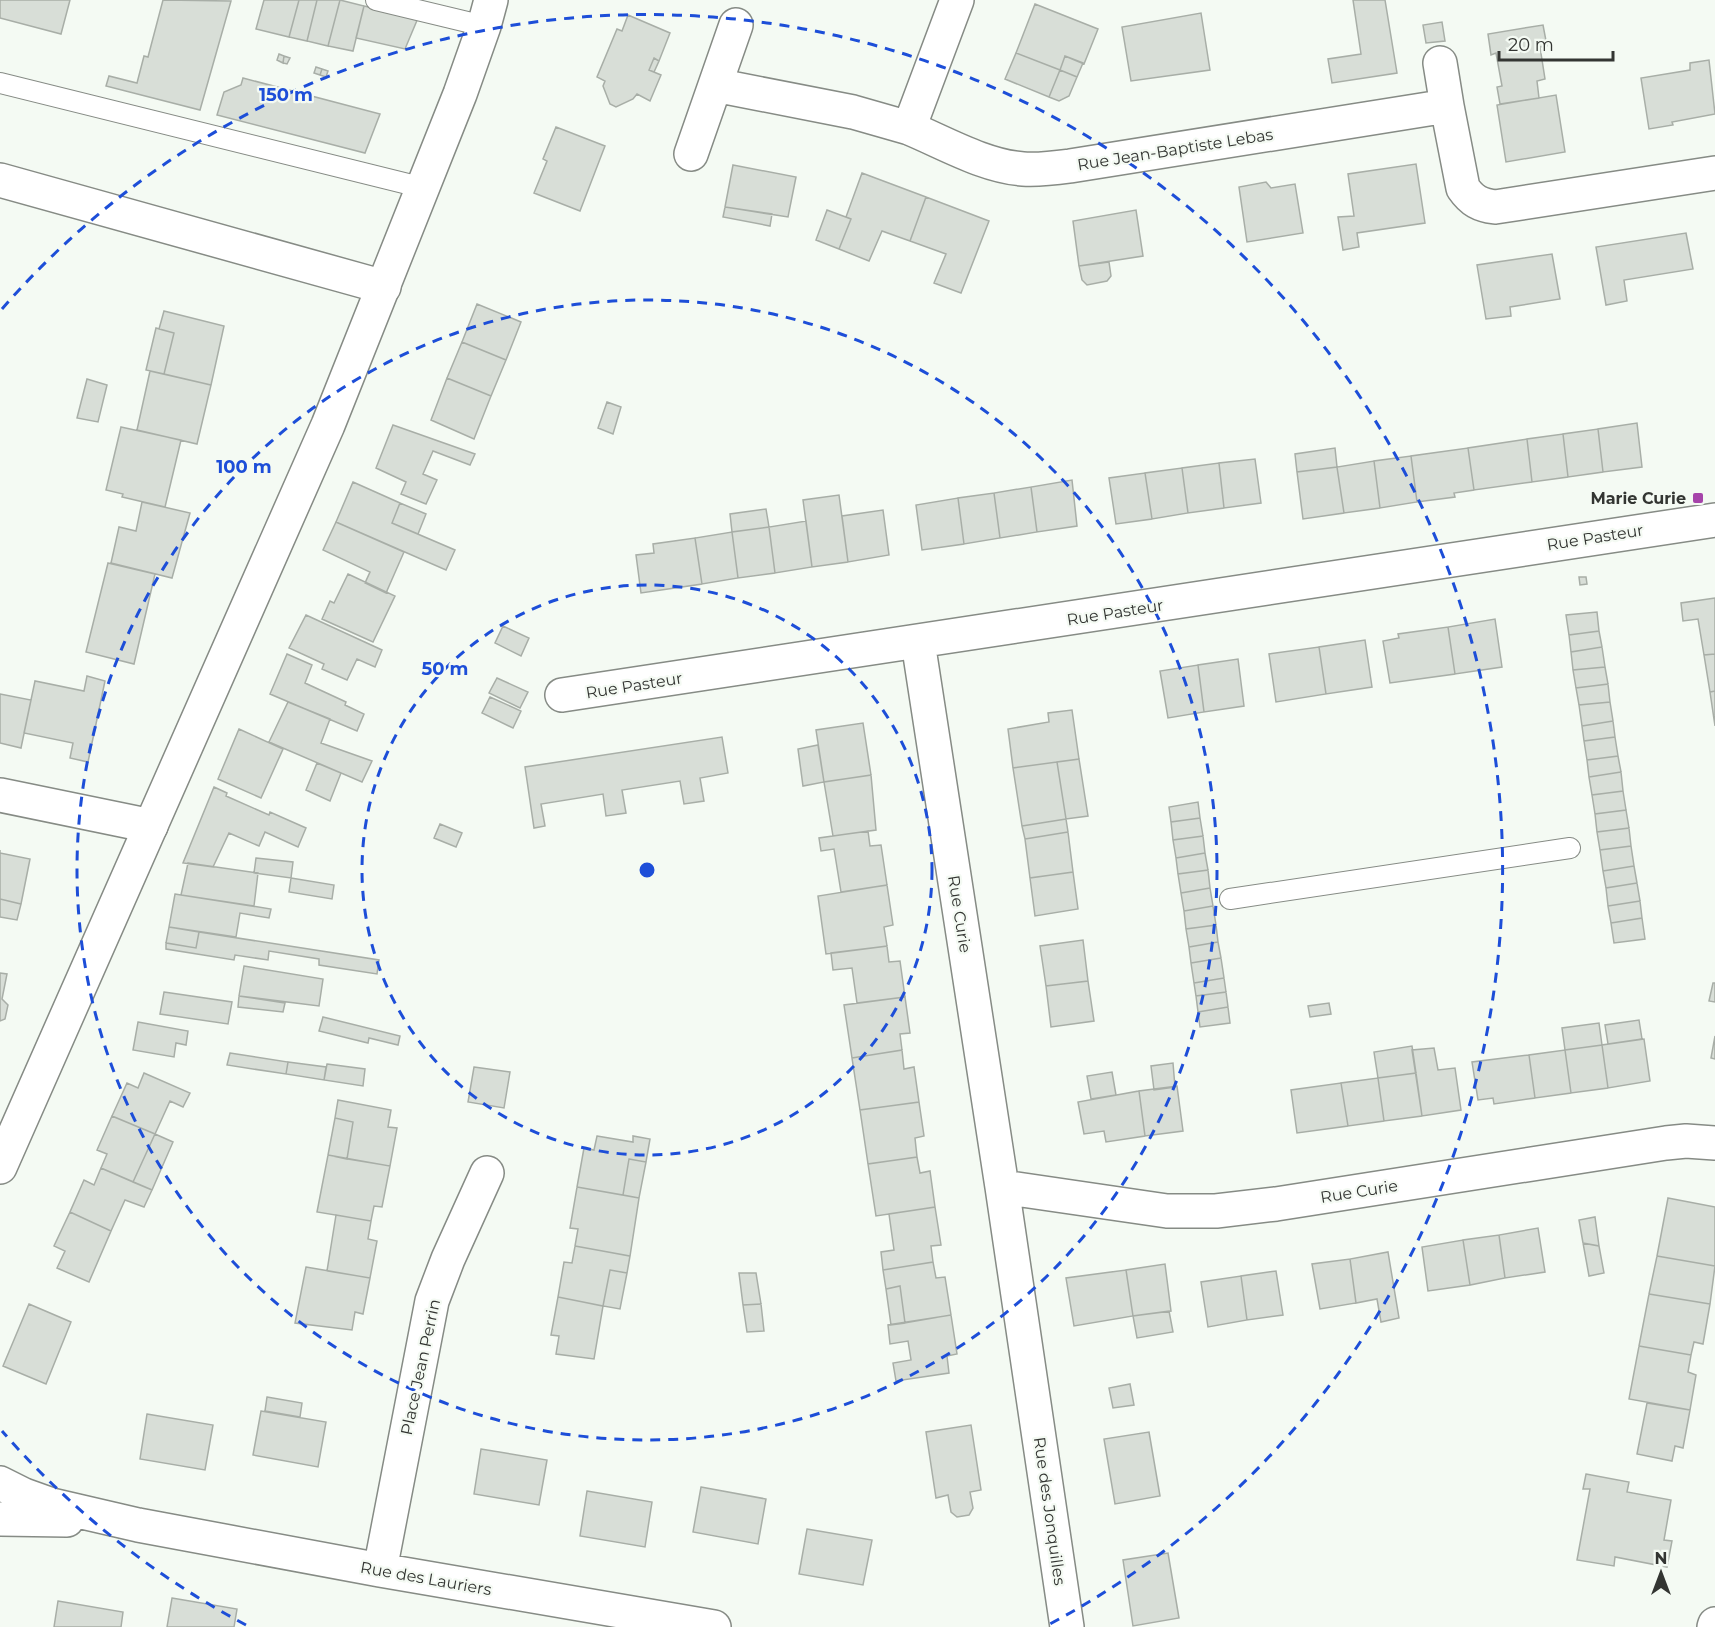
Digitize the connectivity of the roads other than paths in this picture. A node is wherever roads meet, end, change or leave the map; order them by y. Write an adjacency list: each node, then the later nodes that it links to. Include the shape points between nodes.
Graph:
1 (376, 0): 3 (lane)
2 (957, 0): 9 (street)
3 (491, 9): 13 (street)
4 (736, 25): 7 (street)
5 (1440, 63): 8 (street)
6 (0, 83): 13 (lane)
7 (715, 85): 9 (street, Rue Jean-Baptiste Lebas, via 853,112); 10 (street)
8 (1447, 106): 9 (street, Rue Jean-Baptiste Lebas, via 1046,169 988,162); 11 (street, via 1463,188 1481,205 1495,207)
9 (909, 128)
10 (691, 154)
11 (1715, 173)
12 (0, 180): 14 (street)
13 (424, 188): 14 (street)
14 (384, 287): 21 (street, via 314,457)
15 (1715, 520): 16 (street, Rue Pasteur)
16 (1667, 526): 17 (street, Rue Pasteur); 18 (street, Rue Pasteur)
17 (1715, 535)
18 (918, 642): 19 (street, Rue Pasteur); 27 (street, Rue Curie)
19 (562, 695)
20 (0, 795): 21 (street)
21 (151, 826): 25 (street)
22 (1570, 848): 23 (lane)
23 (1230, 899)
24 (1715, 1143): 27 (street, Rue Curie, via 1666,1143 1216,1211 1167,1211)
25 (0, 1167)
26 (486, 1173): 32 (street, Place Jean Perrin, via 432,1301)
27 (1002, 1186): 28 (street, Rue Curie)
28 (1032, 1394): 34 (street, Rue des Jonquilles)
29 (0, 1483): 31 (street, Rue des Lauriers, via 44,1503)
30 (0, 1519): 31 (street, Rue des Lauriers)
31 (138, 1525): 32 (street, Rue des Lauriers)
32 (380, 1570): 33 (street, Rue des Lauriers)
33 (714, 1627)
34 (1067, 1627)

